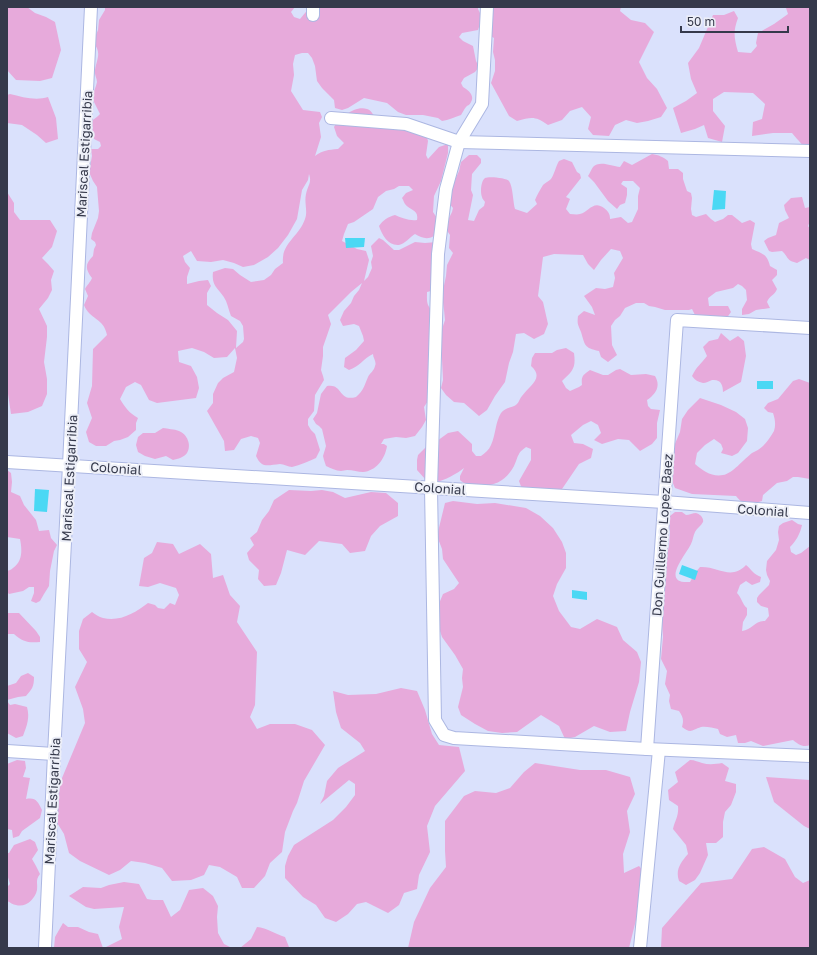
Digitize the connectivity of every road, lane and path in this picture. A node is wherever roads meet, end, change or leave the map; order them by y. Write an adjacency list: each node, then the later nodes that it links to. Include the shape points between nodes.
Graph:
1 (91, 7): 8 (street, Mariscal Estigarribia)
2 (487, 7): 4 (street, via 482,104)
3 (331, 118): 4 (street, via 406,124)
4 (459, 142): 5 (street); 9 (street, via 446,189 438,254)
5 (810, 151)
6 (810, 328): 10 (street, Don Guillermo Lopez Baez, via 677,320)
7 (7, 462): 8 (street, Colonial)
8 (70, 466): 9 (street, Colonial); 14 (street, Mariscal Estigarribia)
9 (431, 488): 10 (street, Colonial); 12 (street, via 435,720 444,734 454,738)
10 (664, 502): 11 (street, Colonial); 12 (street, Don Guillermo Lopez Baez)
11 (810, 513)
12 (653, 750): 15 (street); 17 (street, Don Guillermo Lopez Baez)
13 (7, 751): 14 (street)
14 (54, 754): 16 (street, Mariscal Estigarribia)
15 (810, 756)
16 (45, 948)
17 (640, 948)

